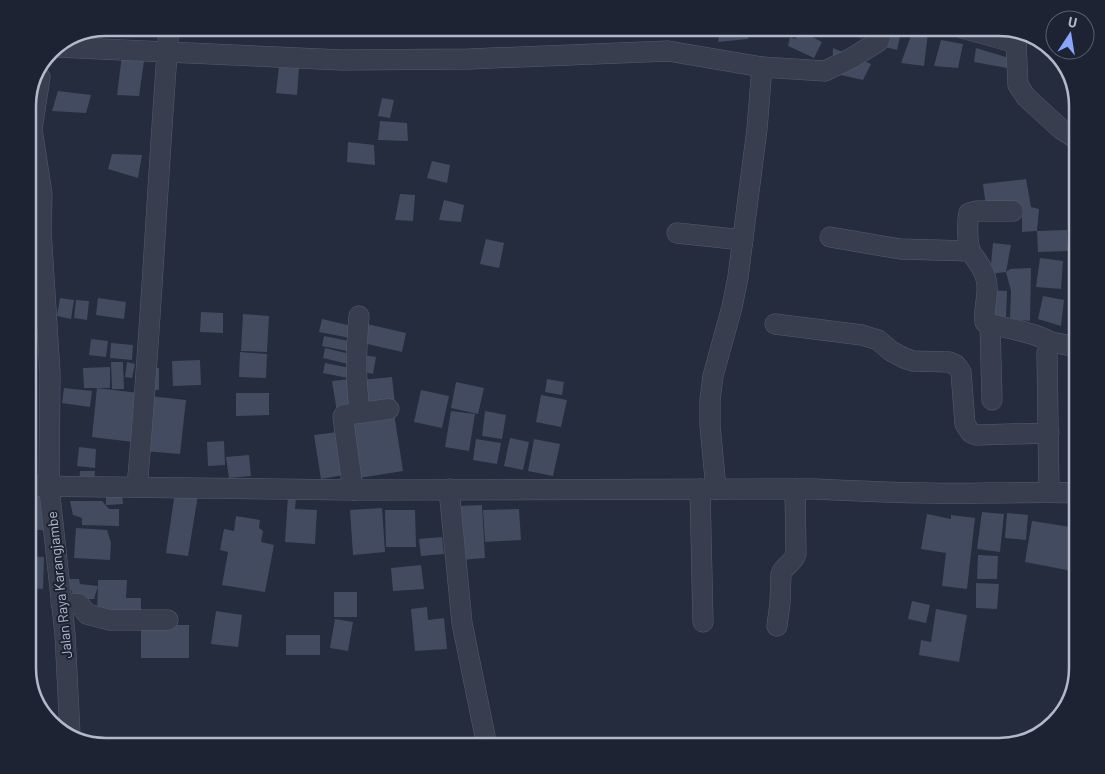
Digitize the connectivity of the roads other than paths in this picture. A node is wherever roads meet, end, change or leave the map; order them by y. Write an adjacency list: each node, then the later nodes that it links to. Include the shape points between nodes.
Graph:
1 (168, 36): 5 (street)
2 (880, 36): 6 (street, via 878,41 852,58 825,71)
3 (1016, 38): 7 (street, via 1018,85 1026,97)
4 (68, 47): 5 (street)
5 (167, 51): 6 (street, via 342,60 469,59 668,51); 27 (street, via 148,372)
6 (762, 67): 13 (street)
7 (1069, 134)
8 (36, 162): 10 (street, Jalan Raya Karangjambe, via 42,194)
9 (1013, 211): 15 (street, via 969,213)
10 (36, 221)
11 (678, 233): 13 (street)
12 (830, 237): 15 (street, via 900,249)
13 (743, 240): 29 (street, via 734,297 713,376)
14 (36, 248): 26 (street, Jalan Raya Karangjambe, via 50,373)
15 (970, 251): 18 (street, via 986,279 984,314 985,322)
16 (359, 316): 23 (street, via 356,382)
17 (775, 324): 24 (street, via 862,335 878,340 891,351 913,361 950,362 961,372 965,424 970,433)
18 (990, 324): 19 (street); 21 (street)
19 (1051, 342): 20 (street); 24 (street, via 1047,353)
20 (1069, 345)
21 (992, 400)
22 (389, 409): 23 (street)
23 (360, 413): 31 (street, via 342,417)
24 (1049, 433): 32 (street)
25 (36, 486): 26 (street)
26 (49, 487): 27 (street); 34 (street, Jalan Raya Karangjambe)
27 (137, 488): 31 (street)
28 (449, 489): 29 (street); 31 (street); 39 (street, via 462,623)
29 (708, 489): 30 (street); 36 (street)
30 (795, 489): 32 (street); 37 (street, via 796,554 782,570)
31 (353, 490)
32 (1048, 492): 33 (street)
33 (1069, 493)
34 (61, 603): 35 (street, via 79,604 87,614 110,620); 38 (street, Jalan Raya Karangjambe)
35 (168, 620)
36 (703, 622)
37 (778, 626)
38 (70, 728)
39 (485, 738)

